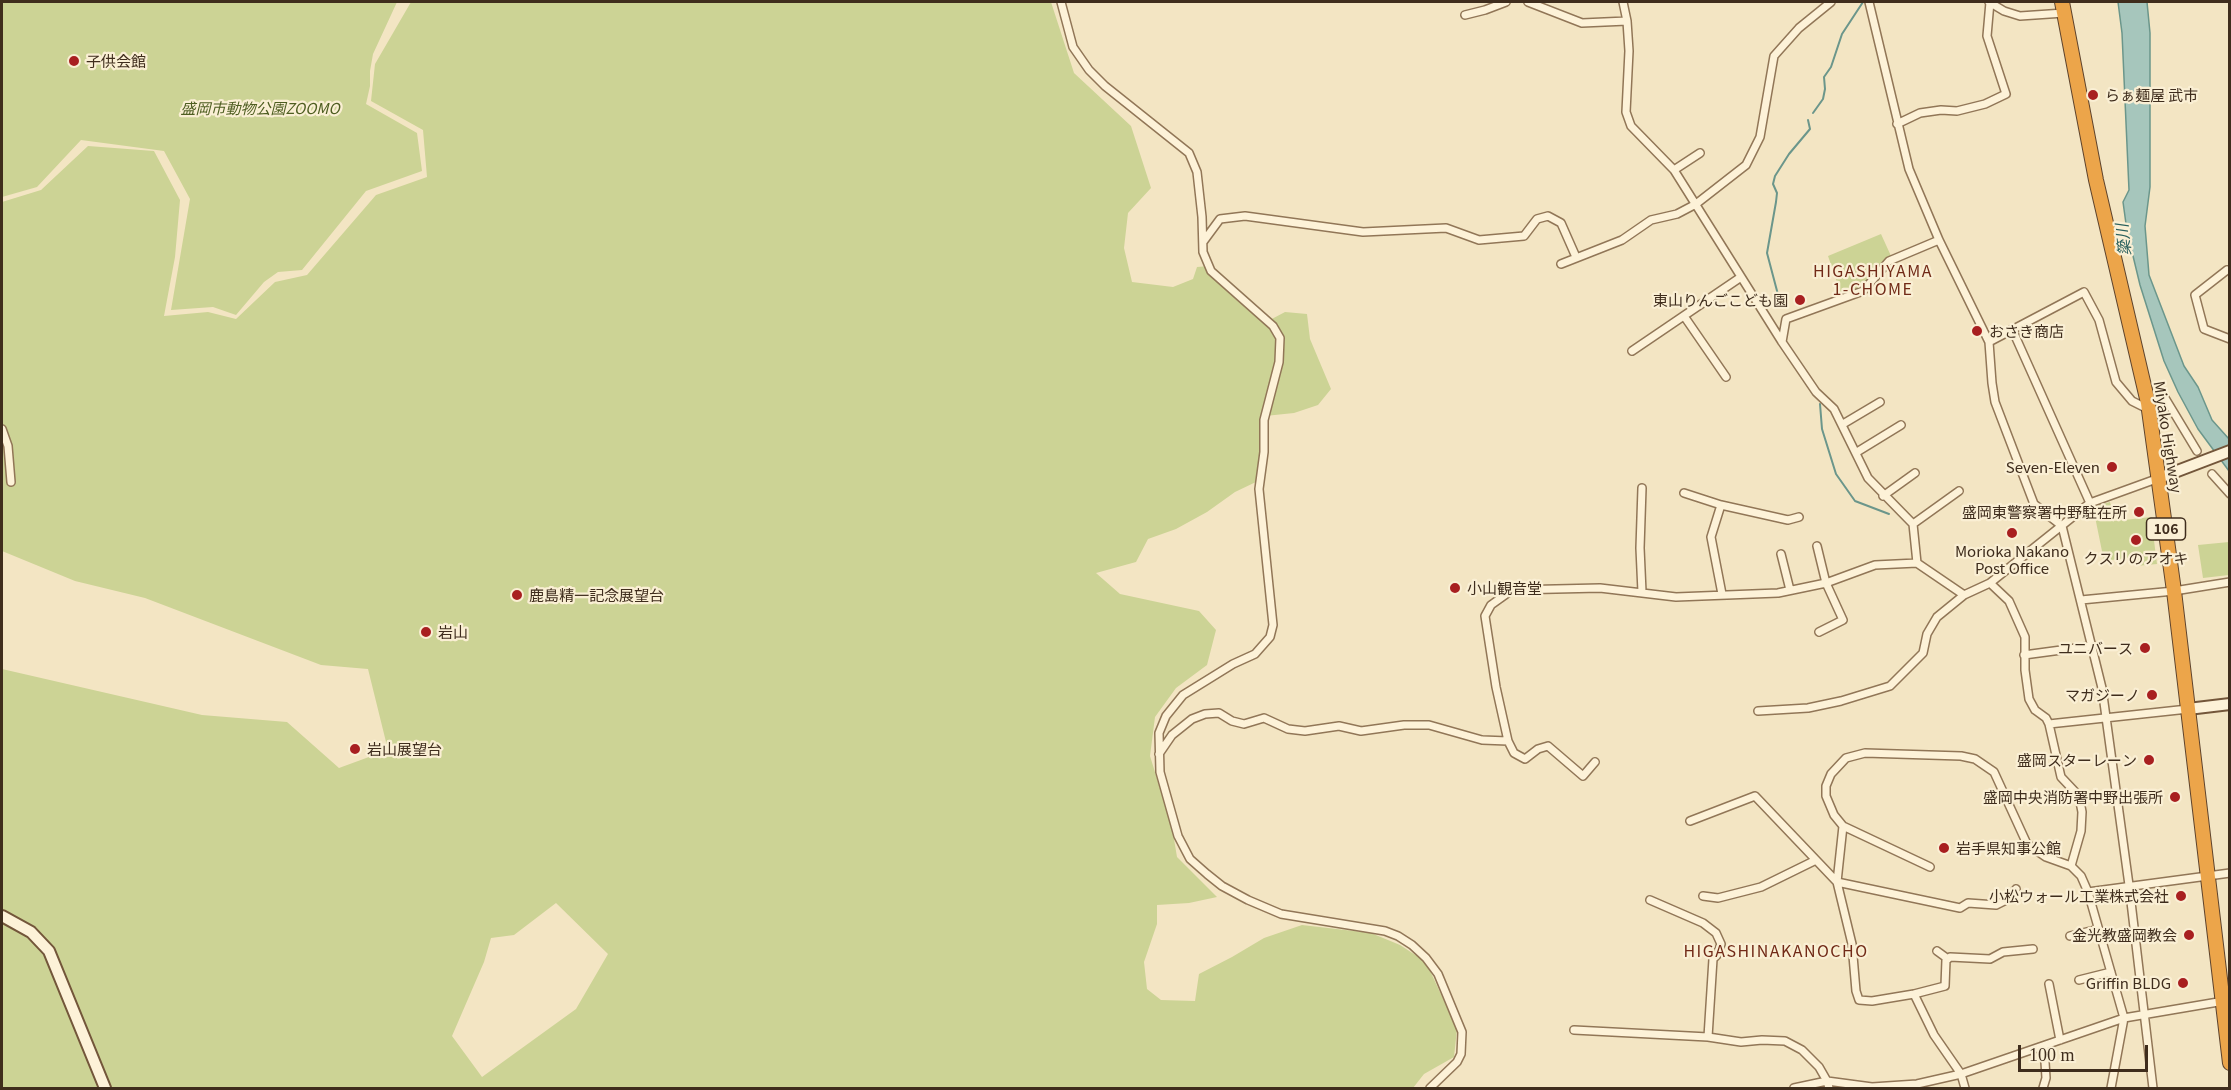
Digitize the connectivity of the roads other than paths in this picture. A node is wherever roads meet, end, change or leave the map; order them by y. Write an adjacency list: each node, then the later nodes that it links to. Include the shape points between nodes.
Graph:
1 (1061, 2): 16 (street, via 1073,47 1089,70 1189,153 1197,172)
2 (1506, 2): 9 (street)
3 (1528, 2): 10 (street, via 1582,23)
4 (1623, 2): 10 (street)
5 (1831, 2): 14 (street, via 1799,28 1774,56 1760,137 1746,165)
6 (1869, 2): 11 (street)
7 (1990, 2): 8 (street, via 2020,16); 11 (street, via 1987,36 2006,94 1957,111 1920,113)
8 (2063, 7): 29 (highway, Miyako Highway / 106, via 2096,180)
9 (1465, 15)
10 (1627, 21): 13 (street, via 1626,112 1630,126)
11 (1897, 124): 15 (street, via 1909,169)
12 (1700, 153): 13 (street)
13 (1674, 170): 14 (street)
14 (1696, 204): 17 (street, via 1677,214 1650,220 1622,240); 20 (street)
15 (1939, 240): 24 (street, via 1889,261 1863,291 1786,319); 25 (street)
16 (1203, 242): 17 (street, via 1220,219 1245,216 1364,232 1446,228 1479,240 1524,236 1537,219 1548,216 1561,223); 71 (street, via 1211,271 1273,326 1280,338 1279,362 1264,420 1258,489 1274,625 1270,637 1255,654 1183,695 1166,716 1159,733)
17 (1576, 257): 18 (street)
18 (1561, 264)
19 (2227, 270): 23 (street, via 2194,295 2204,329)
20 (1741, 277): 21 (street); 24 (street)
21 (1684, 316): 26 (street); 27 (street)
22 (2012, 329): 25 (street); 29 (street, via 2084,292 2099,321 2116,382 2132,401); 45 (street)
23 (2229, 338)
24 (1782, 342): 30 (street)
25 (1989, 342): 49 (street, via 1995,402 2034,504)
26 (1632, 351)
27 (1726, 377)
28 (1880, 402): 30 (street)
29 (2148, 406): 33 (street, via 2165,398); 38 (highway, Miyako Highway / 106)
30 (1843, 424): 35 (street)
31 (1901, 425): 35 (street)
32 (2, 429): 39 (street, via 8,446)
33 (2197, 451)
34 (2229, 451): 38 (street)
35 (1857, 452): 44 (street, via 1868,478)
36 (1915, 473): 44 (street)
37 (2212, 474): 43 (street)
38 (2159, 478): 45 (street); 57 (highway, Miyako Highway / 106)
39 (11, 482)
40 (1641, 488): 58 (street)
41 (1959, 491): 48 (street)
42 (1684, 493): 46 (street)
43 (2229, 494)
44 (1883, 496): 48 (street)
45 (2090, 503): 49 (street)
46 (1721, 505): 47 (street, via 1788,520); 59 (street, via 1711,537)
47 (1799, 517)
48 (1913, 524): 52 (street)
49 (2062, 526): 55 (street); 61 (street)
50 (1817, 546): 54 (street)
51 (1781, 554): 56 (street)
52 (1917, 563): 54 (street, via 1875,565); 60 (street)
53 (2229, 582): 57 (street)
54 (1826, 583): 56 (street); 62 (street, via 1843,620)
55 (1990, 583): 60 (street); 64 (street, via 2009,601 2025,637)
56 (1790, 590): 59 (street)
57 (2174, 591): 61 (street); 66 (highway, Miyako Highway / 106)
58 (1642, 592): 59 (street, via 1676,597); 70 (street, via 1600,588 1512,590 1491,605 1485,616)
59 (1722, 594)
60 (1964, 595): 67 (street, via 1937,617 1927,634 1923,653 1890,686 1808,708)
61 (2081, 600): 63 (street)
62 (1819, 632)
63 (2091, 646): 64 (street); 68 (street)
64 (2024, 655): 69 (street, via 2029,699)
65 (2229, 704): 66 (street)
66 (2188, 709): 68 (street); 79 (highway, Miyako Highway / 106)
67 (1758, 711)
68 (2108, 717): 69 (street); 81 (street)
69 (2049, 724): 76 (street, via 2061,777 2079,796 2082,812)
70 (1508, 741): 71 (street, via 1482,740 1429,725 1404,724 1361,731 1339,726 1288,729 1264,718 1244,724 1219,713 1192,719 1172,735); 72 (street, via 1514,753 1525,759 1548,746 1583,776)
71 (1158, 754): 107 (street, via 1178,836 1190,859 1214,880 1281,914 1385,931 1412,945 1426,958 1438,974 1462,1032 1457,1062)
72 (1595, 762)
73 (1690, 821): 75 (street, via 1755,796)
74 (1843, 826): 76 (street, via 1834,815 1826,786 1830,774 1846,758 1865,753 1961,756 1975,759 1994,772 2027,844 2046,857); 77 (street); 80 (street)
75 (1816, 860): 80 (street); 84 (street, via 1761,887 1718,898)
76 (2071, 866): 83 (street)
77 (1930, 867)
78 (2229, 873): 79 (street)
79 (2206, 876): 81 (street); 96 (highway, Miyako Highway / 106)
80 (1837, 882): 82 (street, via 1960,908 1968,903 1996,905); 95 (street, via 1852,944 1859,1000)
81 (2129, 885): 83 (street); 97 (street)
82 (2016, 889)
83 (2088, 891): 87 (street)
84 (1703, 896)
85 (1650, 900): 100 (street, via 1703,923 1719,939 1718,955 1713,959)
86 (2, 916): 106 (street, via 31,932 49,951)
87 (2099, 929): 88 (street); 92 (street)
88 (2070, 936)
89 (2033, 949): 91 (street, via 2003,952 1990,959)
90 (1937, 951): 91 (street)
91 (1948, 959): 95 (street, via 1945,986)
92 (2111, 972): 93 (street); 98 (street)
93 (2079, 980)
94 (2049, 984): 101 (street)
95 (1914, 994): 104 (street, via 1934,1035)
96 (2226, 1001): 97 (street); 103 (highway, Miyako Highway / 106)
97 (2145, 1013): 98 (street); 112 (street)
98 (2124, 1018): 101 (street); 111 (street)
99 (1574, 1030): 100 (street)
100 (1708, 1037): 105 (street, via 1741,1042 1785,1041 1802,1050 1819,1067)
101 (2060, 1040): 102 (street)
102 (2044, 1046): 104 (street); 110 (street)
103 (2229, 1063)
104 (1960, 1074): 105 (street, via 1917,1084); 109 (street)
105 (1828, 1085): 108 (street)
106 (105, 1088)
107 (1430, 1089)
108 (1794, 1089)
109 (1965, 1089)
110 (2043, 1089)
111 (2111, 1089)
112 (2153, 1089)

